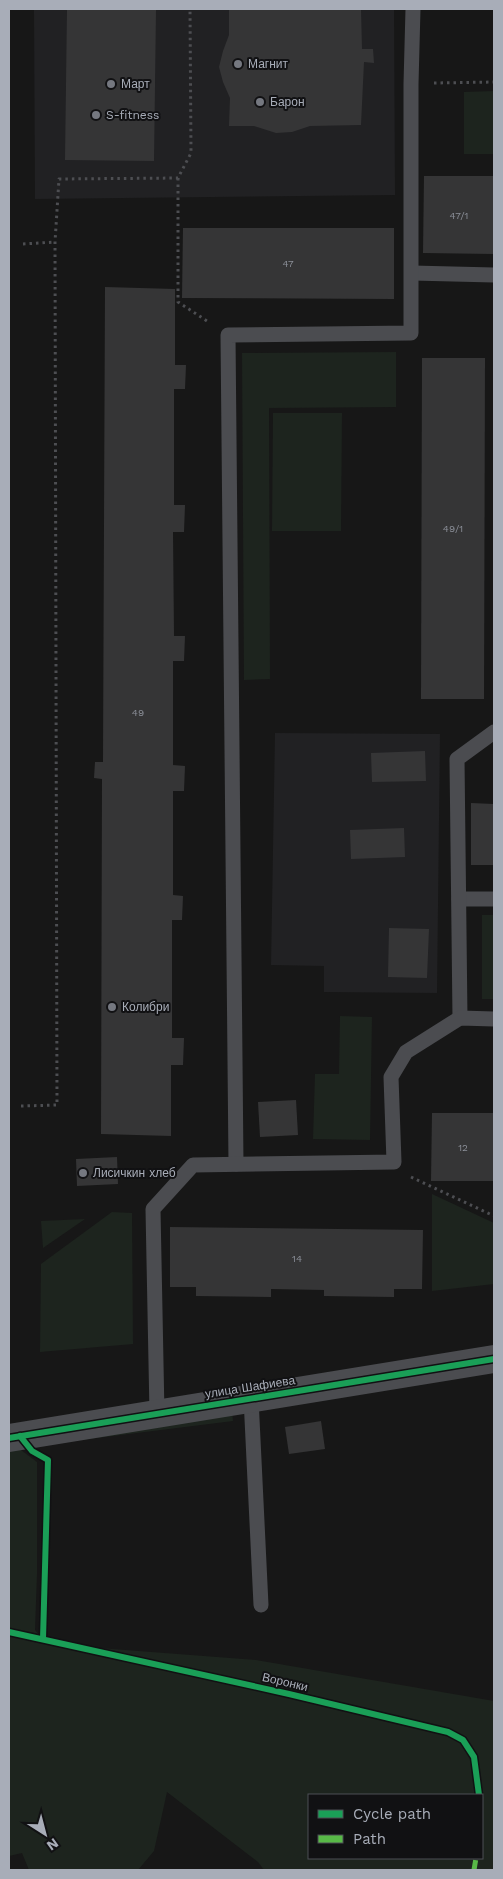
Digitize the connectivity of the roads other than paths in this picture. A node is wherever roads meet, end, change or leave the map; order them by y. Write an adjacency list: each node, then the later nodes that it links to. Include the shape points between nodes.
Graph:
1 (413, 9): 2 (lane)
2 (412, 273): 3 (lane); 9 (lane, via 411,333 228,335)
3 (494, 275)
4 (494, 732): 5 (lane, via 456,759)
5 (459, 899): 6 (lane); 7 (lane)
6 (494, 899)
7 (460, 1018): 8 (lane); 9 (lane, via 406,1052 391,1077 394,1162)
8 (494, 1019)
9 (236, 1164): 12 (lane, via 193,1165 153,1210)
10 (494, 1359): 11 (street, улица Шафиева)
11 (251, 1398): 12 (street, улица Шафиева); 14 (lane)
12 (157, 1414): 13 (street, улица Шафиева)
13 (9, 1438)
14 (261, 1605)

